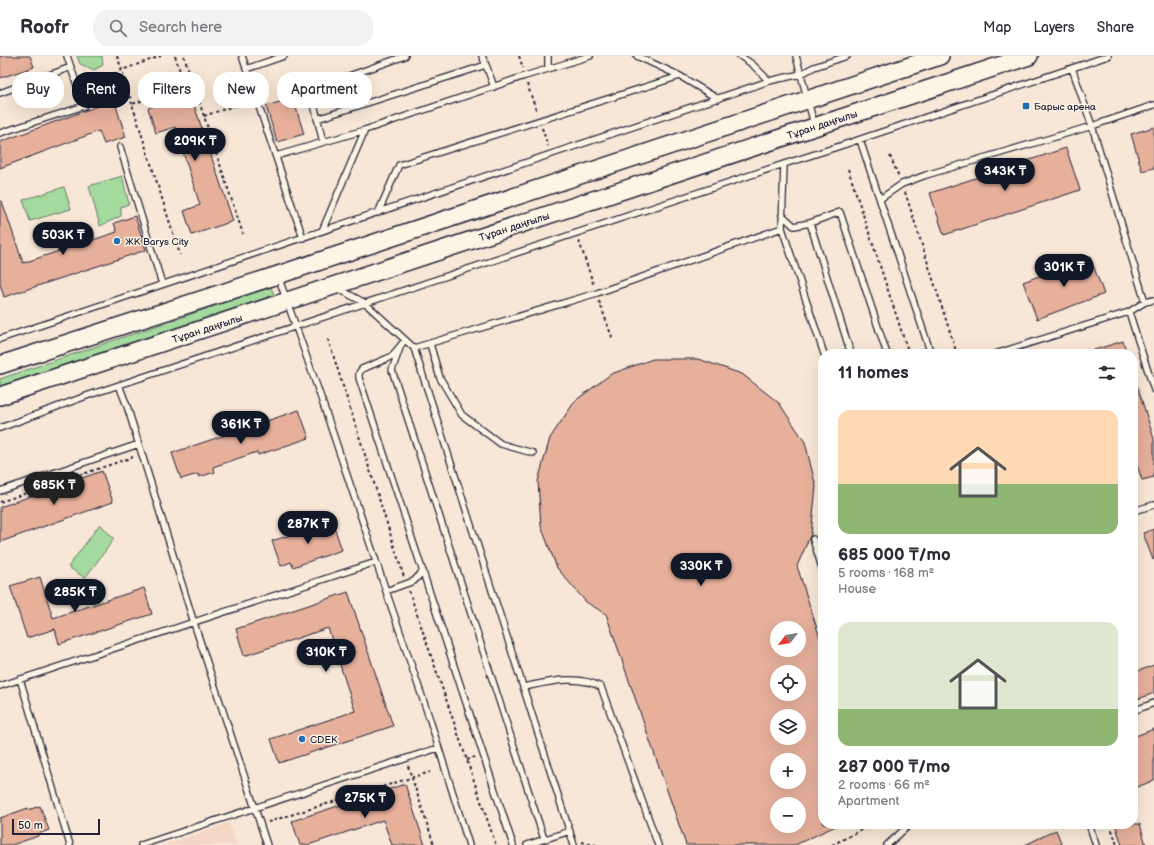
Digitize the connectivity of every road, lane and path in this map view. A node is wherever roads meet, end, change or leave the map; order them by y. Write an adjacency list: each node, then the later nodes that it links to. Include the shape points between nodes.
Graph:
1 (67, 56): 20 (lane)
2 (117, 56): 24 (path)
3 (161, 56): 24 (path)
4 (175, 56): 35 (path, via 185,87)
5 (184, 56): 41 (path)
6 (242, 56): 22 (lane)
7 (284, 56): 22 (lane)
8 (405, 56): 42 (lane, via 318,87 312,96)
9 (482, 56): 19 (lane)
10 (548, 56): 23 (lane)
11 (590, 56): 23 (lane)
12 (637, 56): 29 (lane)
13 (740, 56): 30 (lane)
14 (796, 56): 28 (lane)
15 (846, 56): 28 (lane)
16 (940, 56): 34 (main road)
17 (1029, 56): 45 (main road, Тұран даңғылы)
18 (1108, 56): 21 (lane)
19 (486, 65): 31 (lane); 42 (lane)
20 (71, 67): 25 (lane); 32 (lane)
21 (1072, 68): 44 (lane); 48 (lane)
22 (246, 69): 27 (lane)
23 (548, 69): 31 (lane)
24 (122, 70): 26 (path); 35 (path)
25 (73, 72)
26 (118, 72)
27 (247, 72)
28 (800, 74): 30 (lane); 34 (lane)
29 (680, 76): 33 (lane); 43 (lane)
30 (769, 81): 33 (lane)
31 (494, 87): 46 (lane)
32 (0, 93)
33 (718, 98): 51 (lane)
34 (807, 101): 45 (lane); 66 (main road)
35 (132, 104): 65 (path)
36 (1154, 105): 44 (lane)
37 (535, 106): 43 (path)
38 (78, 108): 47 (lane)
39 (227, 108): 41 (path)
40 (259, 108): 52 (lane)
41 (204, 116): 63 (path)
42 (317, 119): 49 (lane)
43 (540, 120): 51 (path); 58 (lane, via 399,165)
44 (1092, 126): 56 (lane, via 926,174); 71 (lane)
45 (815, 127): 68 (main road, Тұран даңғылы)
46 (366, 130): 49 (lane); 62 (lane)
47 (0, 133)
48 (860, 140): 54 (lane); 57 (lane)
49 (323, 142): 52 (lane)
50 (120, 147): 67 (lane)
51 (551, 155): 58 (lane)
52 (276, 156): 64 (lane)
53 (890, 156): 56 (path)
54 (784, 164): 59 (lane); 72 (lane)
55 (848, 169): 83 (path)
56 (902, 184): 57 (lane); 85 (path)
57 (880, 199): 84 (lane)
58 (378, 213): 62 (lane)
59 (782, 215): 60 (lane, via 794,226); 61 (lane)
60 (810, 223): 81 (lane); 82 (lane, via 840,212)
61 (782, 228): 78 (lane, via 596,293); 80 (lane)
62 (322, 231): 64 (lane)
63 (243, 234)
64 (303, 238): 67 (lane)
65 (180, 255)
66 (278, 275): 70 (lane); 87 (main road)
67 (162, 284): 75 (lane)
68 (334, 286): 70 (main road, Тұран даңғылы); 72 (lane)
69 (1154, 300): 71 (lane)
70 (287, 301): 74 (lane); 90 (main road, Тұран даңғылы)
71 (1145, 302): 73 (lane)
72 (365, 303): 74 (lane); 77 (lane)
73 (1129, 312): 86 (lane); 89 (lane)
74 (295, 326): 88 (lane); 101 (lane)
75 (0, 339)
76 (328, 339): 103 (path)
77 (403, 341): 79 (lane); 102 (lane, via 392,356 362,370 359,378); 122 (lane, via 392,370)
78 (430, 344): 79 (lane); 93 (lane, via 440,378 462,415 501,444)
79 (414, 348): 108 (lane)
80 (822, 349)
81 (849, 349)
82 (885, 349)
83 (907, 349)
84 (929, 349)
85 (955, 349)
86 (1011, 349)
87 (0, 365)
88 (119, 385): 91 (lane); 92 (lane)
89 (1154, 390)
90 (0, 396)
91 (0, 428)
92 (139, 444): 94 (lane); 95 (lane)
93 (533, 453)
94 (142, 454): 96 (path); 105 (lane)
95 (0, 491)
96 (0, 502)
97 (1154, 505): 98 (lane)
98 (1138, 510)
99 (813, 539): 100 (lane)
100 (818, 555)
101 (376, 562): 104 (lane); 105 (lane)
102 (423, 571): 103 (lane, via 414,581); 130 (lane)
103 (407, 584): 104 (lane); 129 (path)
104 (386, 591): 111 (lane)
105 (194, 623): 106 (lane); 115 (lane)
106 (20, 679): 107 (lane); 124 (lane)
107 (0, 686)
108 (524, 687): 121 (lane); 133 (lane, via 557,680 593,682 601,687)
109 (1154, 703): 110 (lane)
110 (1138, 708)
111 (438, 748): 112 (lane); 128 (lane)
112 (406, 759): 114 (path); 115 (lane)
113 (430, 772): 114 (path)
114 (412, 778): 116 (path); 127 (path)
115 (254, 808): 116 (lane); 125 (lane)
116 (259, 824): 126 (lane)
117 (864, 829): 134 (path)
118 (904, 829): 135 (lane)
119 (1091, 829): 136 (lane)
120 (1112, 829): 137 (path)
121 (570, 831): 122 (lane); 123 (lane)
122 (544, 839): 131 (lane)
123 (574, 843): 132 (path)
124 (70, 845)
125 (141, 845)
126 (267, 845)
127 (434, 845)
128 (469, 845)
129 (496, 845)
130 (513, 845)
131 (527, 845)
132 (596, 845)
133 (658, 845)
134 (832, 845)
135 (887, 845)
136 (1096, 845)
137 (1117, 845)

